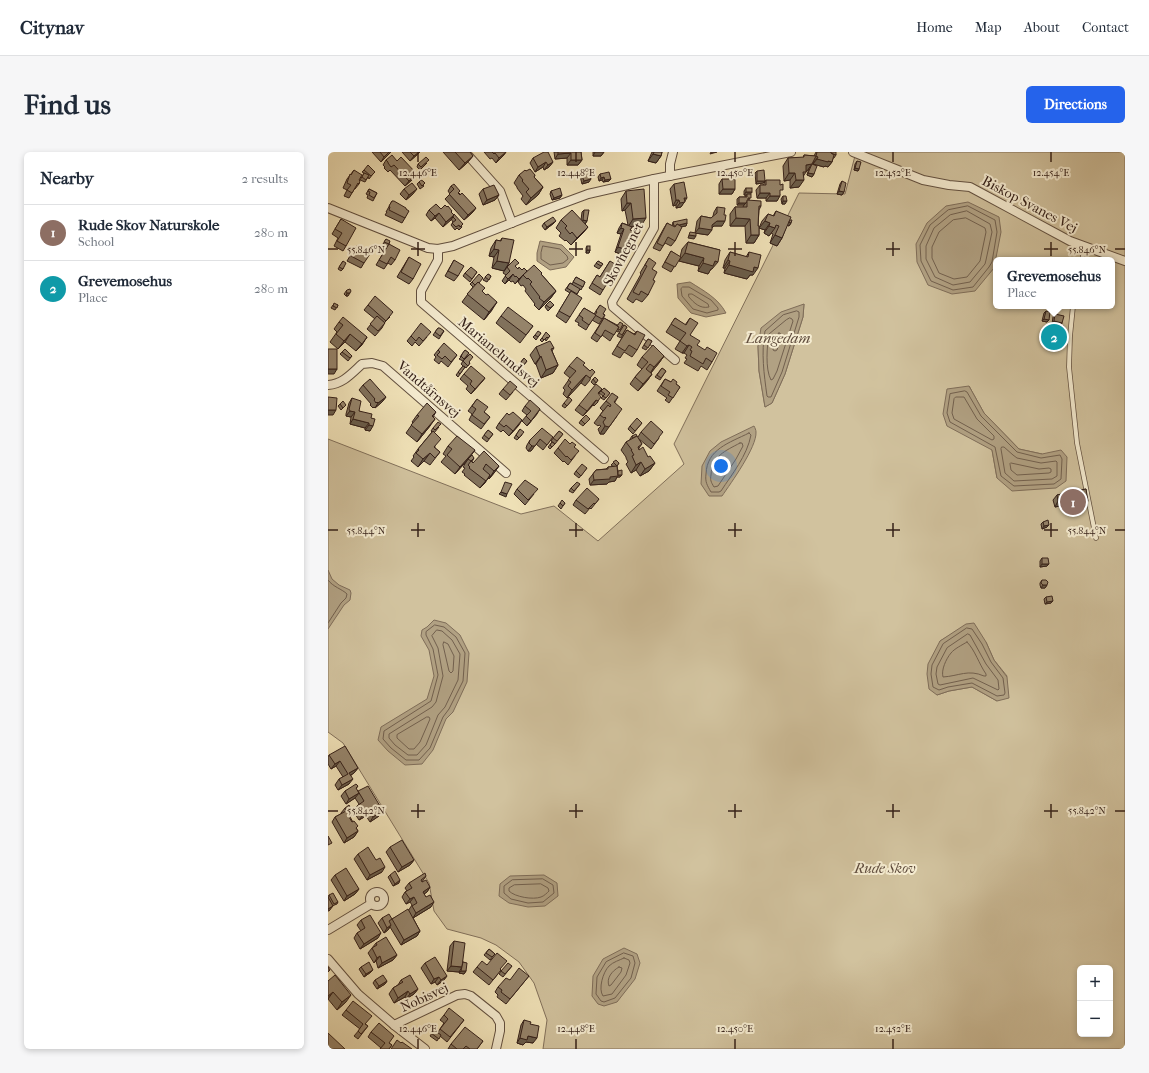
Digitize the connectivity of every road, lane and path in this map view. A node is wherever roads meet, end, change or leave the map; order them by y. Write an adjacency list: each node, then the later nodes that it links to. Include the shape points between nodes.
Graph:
1 (465, 152): 8 (street, via 500,192)
2 (673, 152): 5 (street)
3 (791, 152): 5 (street)
4 (853, 152): 9 (street, Biskop Svanes Vej, via 923,180 970,187)
5 (670, 176): 6 (street)
6 (654, 179): 8 (street, via 588,194); 16 (street, Skovhegnet, via 654,228 612,302 613,307)
7 (328, 208): 10 (street, via 428,248)
8 (512, 222): 10 (street, via 453,246)
9 (1085, 247): 11 (lane); 12 (street, Biskop Svanes Vej)
10 (438, 249): 18 (street, Marianelundsvej, via 438,260 421,291 421,302)
11 (1083, 257)
12 (1114, 257)
13 (1115, 258): 14 (street, Biskop Svanes Vej)
14 (1125, 261)
15 (1073, 309): 20 (lane, via 1069,367 1077,443)
16 (675, 360)
17 (328, 385): 19 (street, Vandtårnsvej, via 344,380 362,364 383,366)
18 (604, 459)
19 (506, 473)
20 (1096, 538)
21 (371, 904): 22 (street)
22 (328, 930)
23 (328, 959): 24 (street, Nobisvej, via 358,994)
24 (394, 1025): 25 (street, Nobisvej); 26 (street, Nobisvej, via 457,995 465,994 496,1016 500,1023)
25 (425, 1049)
26 (496, 1049)

